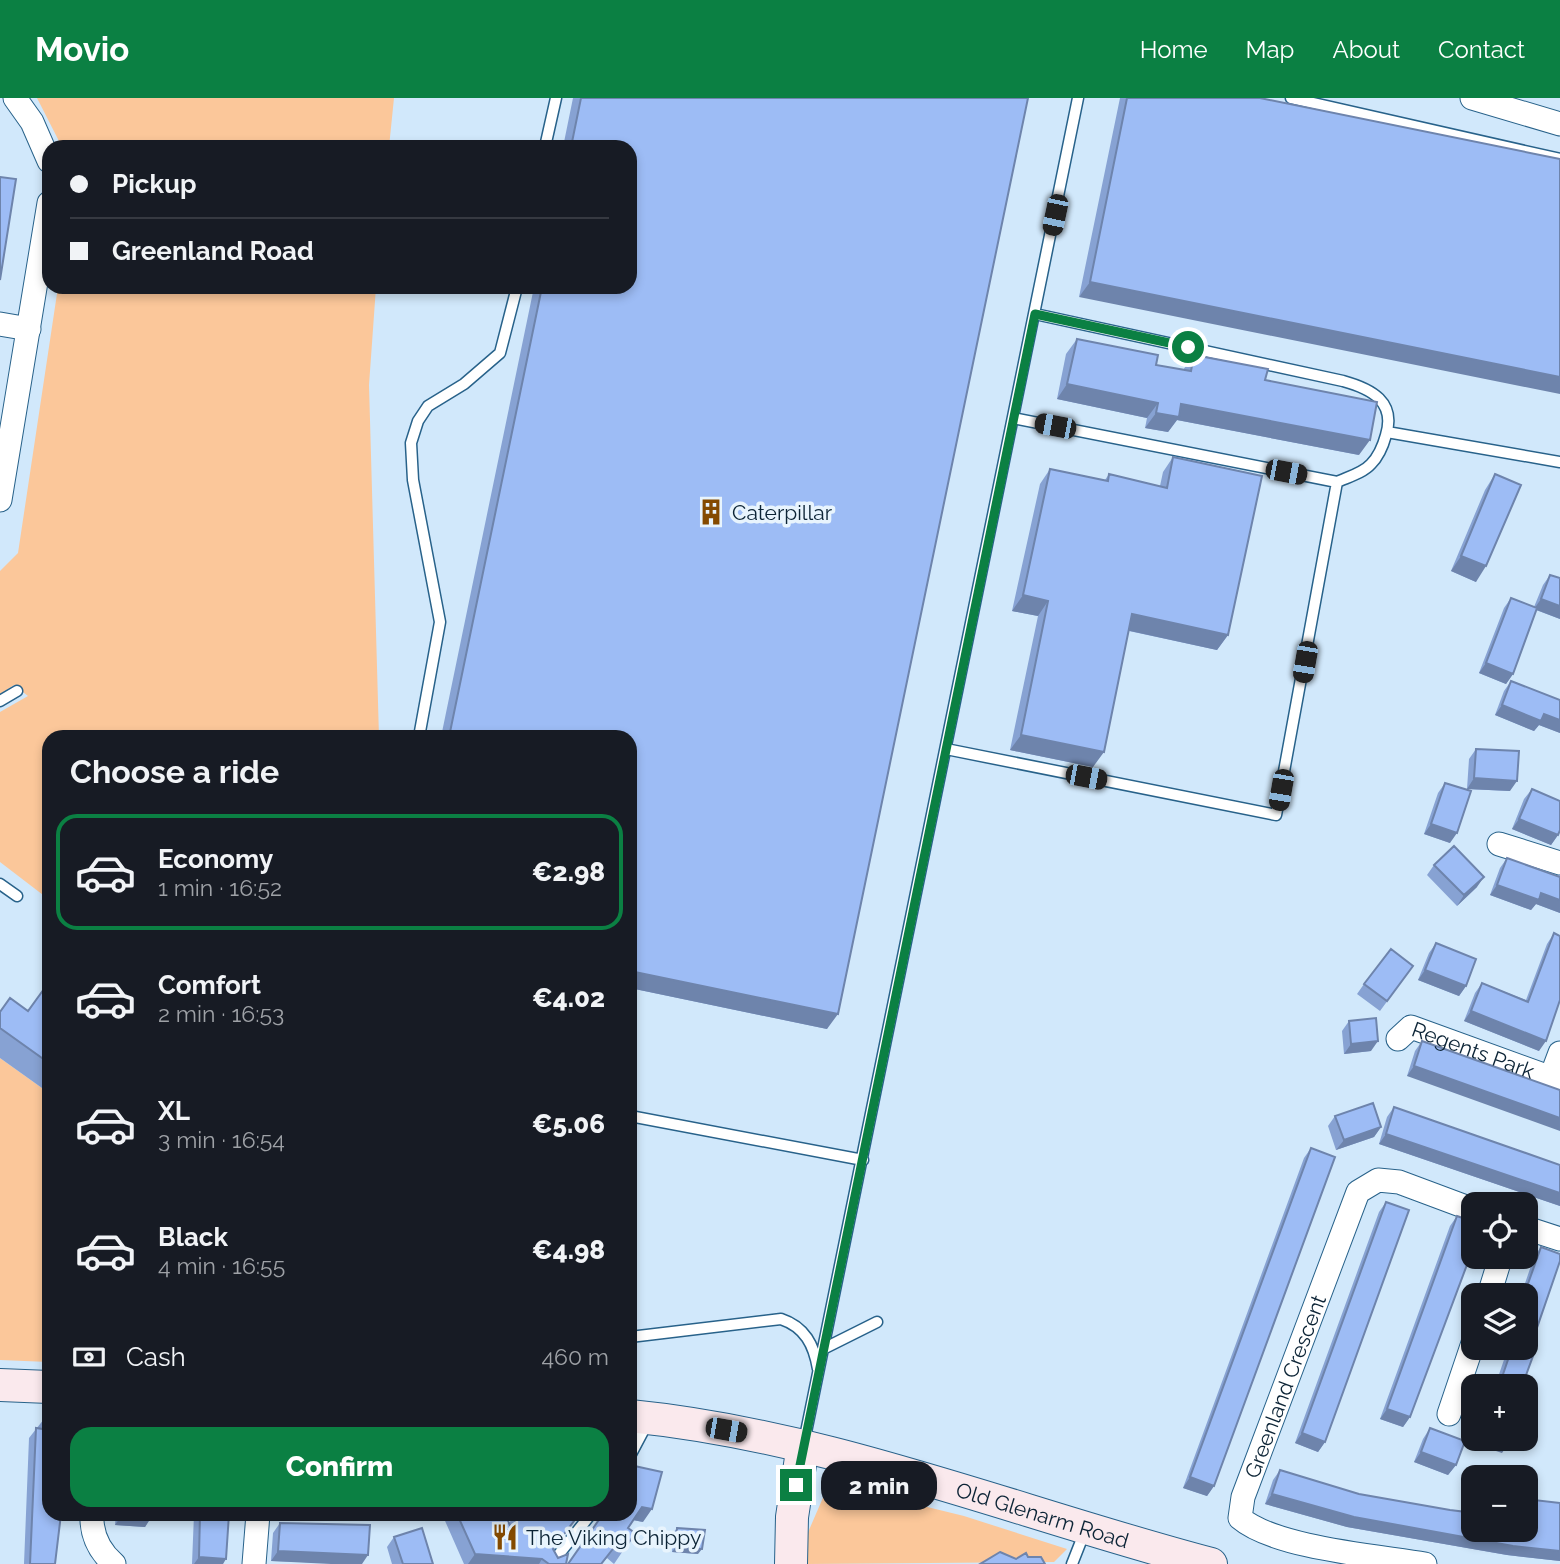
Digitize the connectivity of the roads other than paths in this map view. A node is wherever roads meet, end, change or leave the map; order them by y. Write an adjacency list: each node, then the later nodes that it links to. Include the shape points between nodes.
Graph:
1 (15, 98): 8 (street)
2 (555, 98): 7 (lane)
3 (1078, 98): 12 (lane)
4 (1291, 98): 9 (lane)
5 (1472, 98): 6 (street)
6 (1560, 124)
7 (546, 140)
8 (42, 144)
9 (1560, 159)
10 (42, 246): 14 (street)
11 (514, 294): 22 (lane, via 500,353 428,407 411,443 413,480 440,622)
12 (1035, 314): 15 (lane); 16 (lane, via 1358,385 1387,404)
13 (0, 324): 14 (street)
14 (29, 329): 19 (street)
15 (1013, 418): 18 (lane); 23 (lane)
16 (1387, 432): 17 (lane); 18 (lane, via 1369,466)
17 (1560, 462)
18 (1338, 482): 23 (lane, via 1276,816)
19 (0, 500)
20 (17, 691): 21 (lane)
21 (0, 701)
22 (420, 730)
23 (946, 749): 32 (lane)
24 (1499, 844): 25 (street)
25 (1560, 863)
26 (0, 884): 27 (lane)
27 (17, 896)
28 (1398, 1039): 30 (street, Regents Park, via 1411,1027)
29 (1560, 1053): 30 (street, Regents Park)
30 (1556, 1079)
31 (637, 1117): 32 (lane)
32 (863, 1160): 38 (lane)
33 (1461, 1205): 56 (street, Greenland Crescent, via 1399,1182 1378,1180 1358,1192 1243,1497 1240,1518 1252,1528 1287,1539)
34 (1538, 1232): 35 (street)
35 (1560, 1239)
36 (877, 1322): 38 (lane)
37 (637, 1336): 40 (lane, via 781,1319 810,1340)
38 (825, 1348): 40 (lane)
39 (1467, 1360): 43 (street)
40 (819, 1376): 45 (lane)
41 (0, 1385): 42 (street)
42 (42, 1387)
43 (1449, 1414)
44 (640, 1417): 45 (street, Old Glenarm Road)
45 (803, 1444): 49 (street, Old Glenarm Road, via 949,1484); 53 (street, via 792,1517)
46 (93, 1521): 50 (street, via 95,1538)
47 (257, 1521): 51 (street)
48 (585, 1521): 52 (lane)
49 (1085, 1530): 54 (lane); 55 (street, Old Glenarm Road)
50 (114, 1564)
51 (254, 1564)
52 (551, 1564)
53 (791, 1564)
54 (1072, 1564)
55 (1211, 1564)
56 (1425, 1564)

